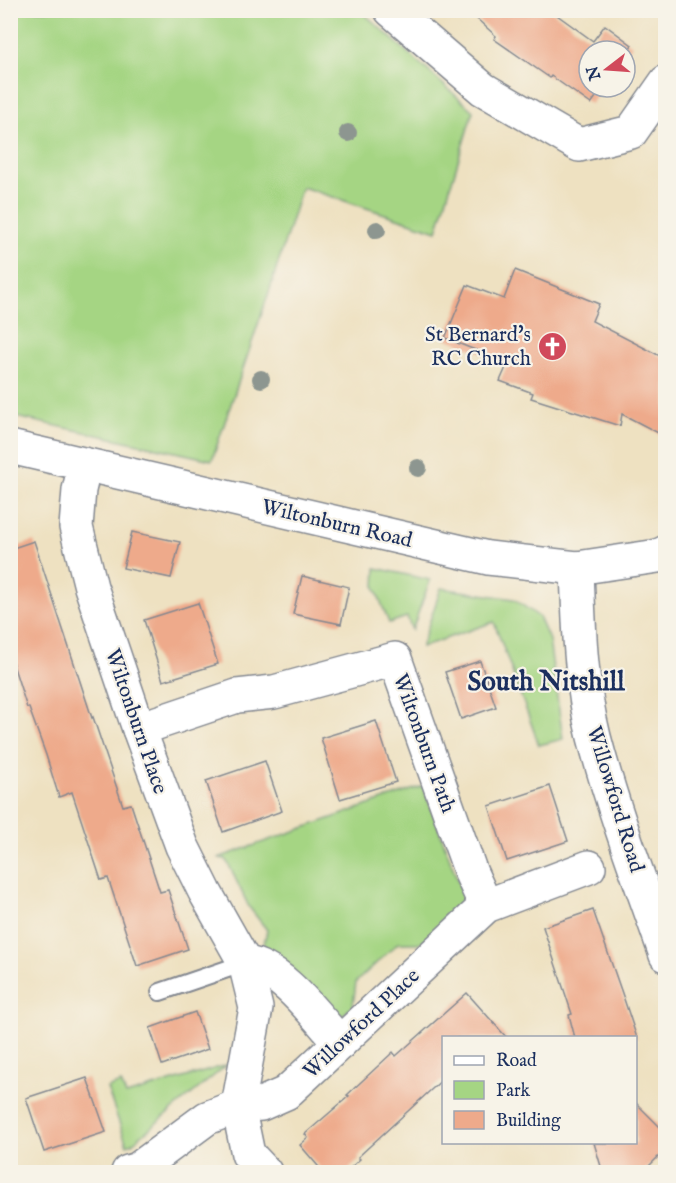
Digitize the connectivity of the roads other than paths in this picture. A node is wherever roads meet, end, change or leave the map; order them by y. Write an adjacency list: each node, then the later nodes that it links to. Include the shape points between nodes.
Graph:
1 (391, 10): 2 (street, via 483,89 579,145 631,132)
2 (666, 82)
3 (10, 447): 4 (street, Wiltonburn Road)
4 (85, 465): 6 (street, Wiltonburn Road, via 488,558); 7 (street, Wiltonburn Place, via 76,527 91,586)
5 (666, 552): 6 (street, Wiltonburn Road)
6 (576, 568): 10 (street, Willowford Road, via 581,661 594,735)
7 (139, 729): 9 (street, Wiltonburn Path, via 237,696 274,692 395,659); 11 (street, Wiltonburn Place, via 182,846)
8 (589, 867): 9 (street, Willowford Place)
9 (486, 906): 13 (street, Willowford Place)
10 (666, 955)
11 (245, 963): 12 (lane); 13 (street, via 267,969 303,1001); 14 (street, Wiltonburn Place, via 256,1008)
12 (160, 992)
13 (340, 1043): 14 (street, Willowford Place, via 286,1094 261,1104)
14 (238, 1106): 15 (street, Willowford Place, via 207,1118); 16 (street, via 248,1154)
15 (128, 1173)
16 (265, 1173)

